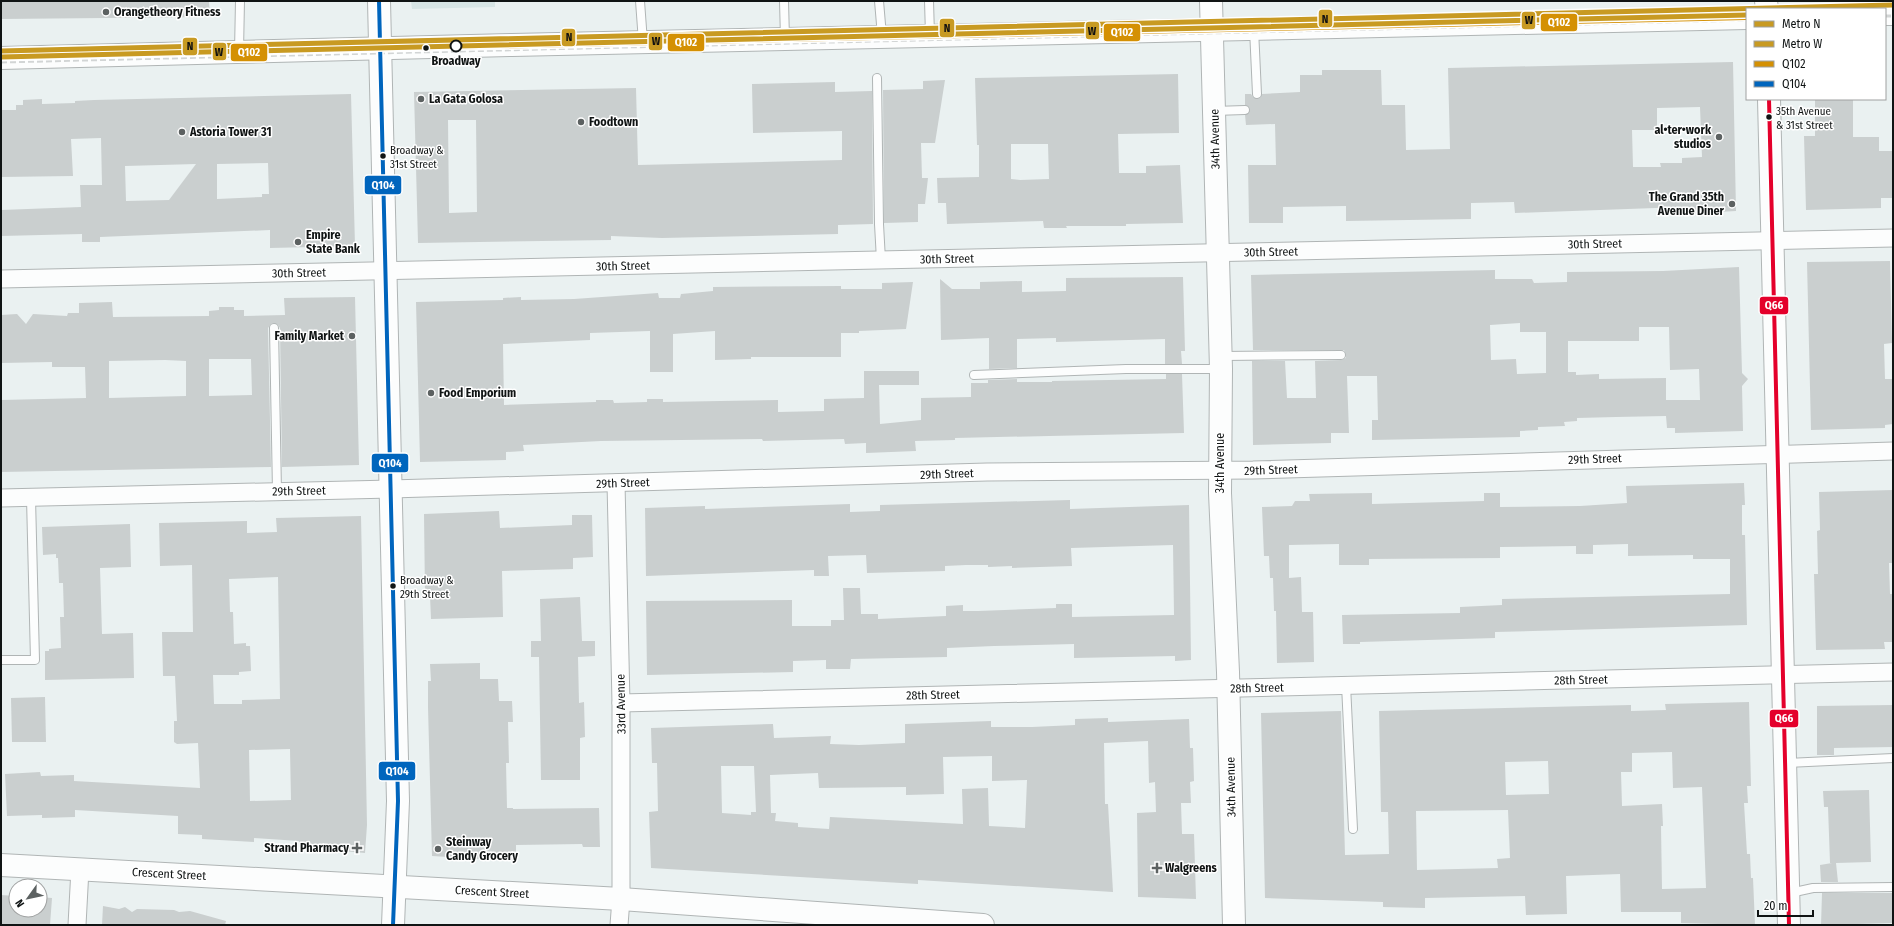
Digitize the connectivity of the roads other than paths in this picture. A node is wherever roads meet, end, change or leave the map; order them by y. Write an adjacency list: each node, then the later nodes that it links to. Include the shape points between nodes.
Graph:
1 (240, 1): 16 (lane)
2 (380, 1): 15 (street)
3 (640, 1): 14 (lane)
4 (784, 1): 13 (lane)
5 (879, 1): 12 (lane)
6 (928, 1): 11 (lane)
7 (1211, 1): 10 (street, 34th Avenue)
8 (1746, 18): 9 (street)
9 (1254, 29): 10 (street); 19 (lane)
10 (1212, 30): 11 (street); 22 (street, 34th Avenue)
11 (930, 36): 12 (street)
12 (882, 38): 13 (street)
13 (785, 40): 14 (street)
14 (643, 42): 15 (street)
15 (381, 48): 16 (street); 27 (street)
16 (239, 52): 17 (street)
17 (1, 58)
18 (877, 78): 26 (lane, via 879,224)
19 (1257, 94)
20 (1769, 100): 24 (street)
21 (1245, 110): 22 (lane)
22 (1214, 111): 25 (street, 34th Avenue)
23 (1893, 238): 24 (street, 30th Street)
24 (1773, 241): 25 (street, 30th Street); 34 (street)
25 (1218, 253): 26 (street, 30th Street); 31 (street, 34th Avenue)
26 (882, 260): 27 (street, 30th Street)
27 (386, 271): 28 (street, 30th Street); 37 (street)
28 (1, 280)
29 (274, 328): 38 (lane)
30 (1341, 355): 31 (lane)
31 (1220, 363): 32 (lane); 35 (street, 34th Avenue)
32 (974, 375)
33 (1893, 451): 34 (street, 29th Street)
34 (1778, 453): 35 (street, 29th Street); 43 (street)
35 (1219, 471): 36 (street, 29th Street, via 987,472); 45 (street, 34th Avenue)
36 (616, 483): 37 (street, 29th Street); 46 (street, 33rd Avenue)
37 (391, 490): 38 (street, 29th Street); 52 (street, via 398,801)
38 (277, 492): 40 (street, 29th Street)
39 (1, 498): 40 (street, 29th Street)
40 (31, 498): 41 (lane, via 35,660)
41 (1, 660)
42 (1893, 672): 43 (street, 28th Street)
43 (1784, 675): 44 (street, 28th Street); 48 (street)
44 (1346, 685): 45 (street, 28th Street); 49 (lane)
45 (1229, 688): 46 (street, 28th Street); 61 (street, 34th Avenue)
46 (621, 703): 55 (street, 33rd Avenue)
47 (1893, 758): 48 (lane)
48 (1786, 763): 54 (street)
49 (1353, 829)
50 (1, 865): 51 (street, Crescent Street)
51 (80, 869): 52 (street, Crescent Street); 57 (street)
52 (395, 886): 55 (street, Crescent Street); 58 (street)
53 (1893, 887): 54 (lane, via 1813,888)
54 (1789, 893): 62 (street)
55 (621, 899): 56 (street, Crescent Street); 59 (street, 33rd Avenue)
56 (787, 918): 60 (street, Crescent Street)
57 (76, 925)
58 (393, 925)
59 (619, 925)
60 (983, 925)
61 (1234, 925)
62 (1789, 925)

